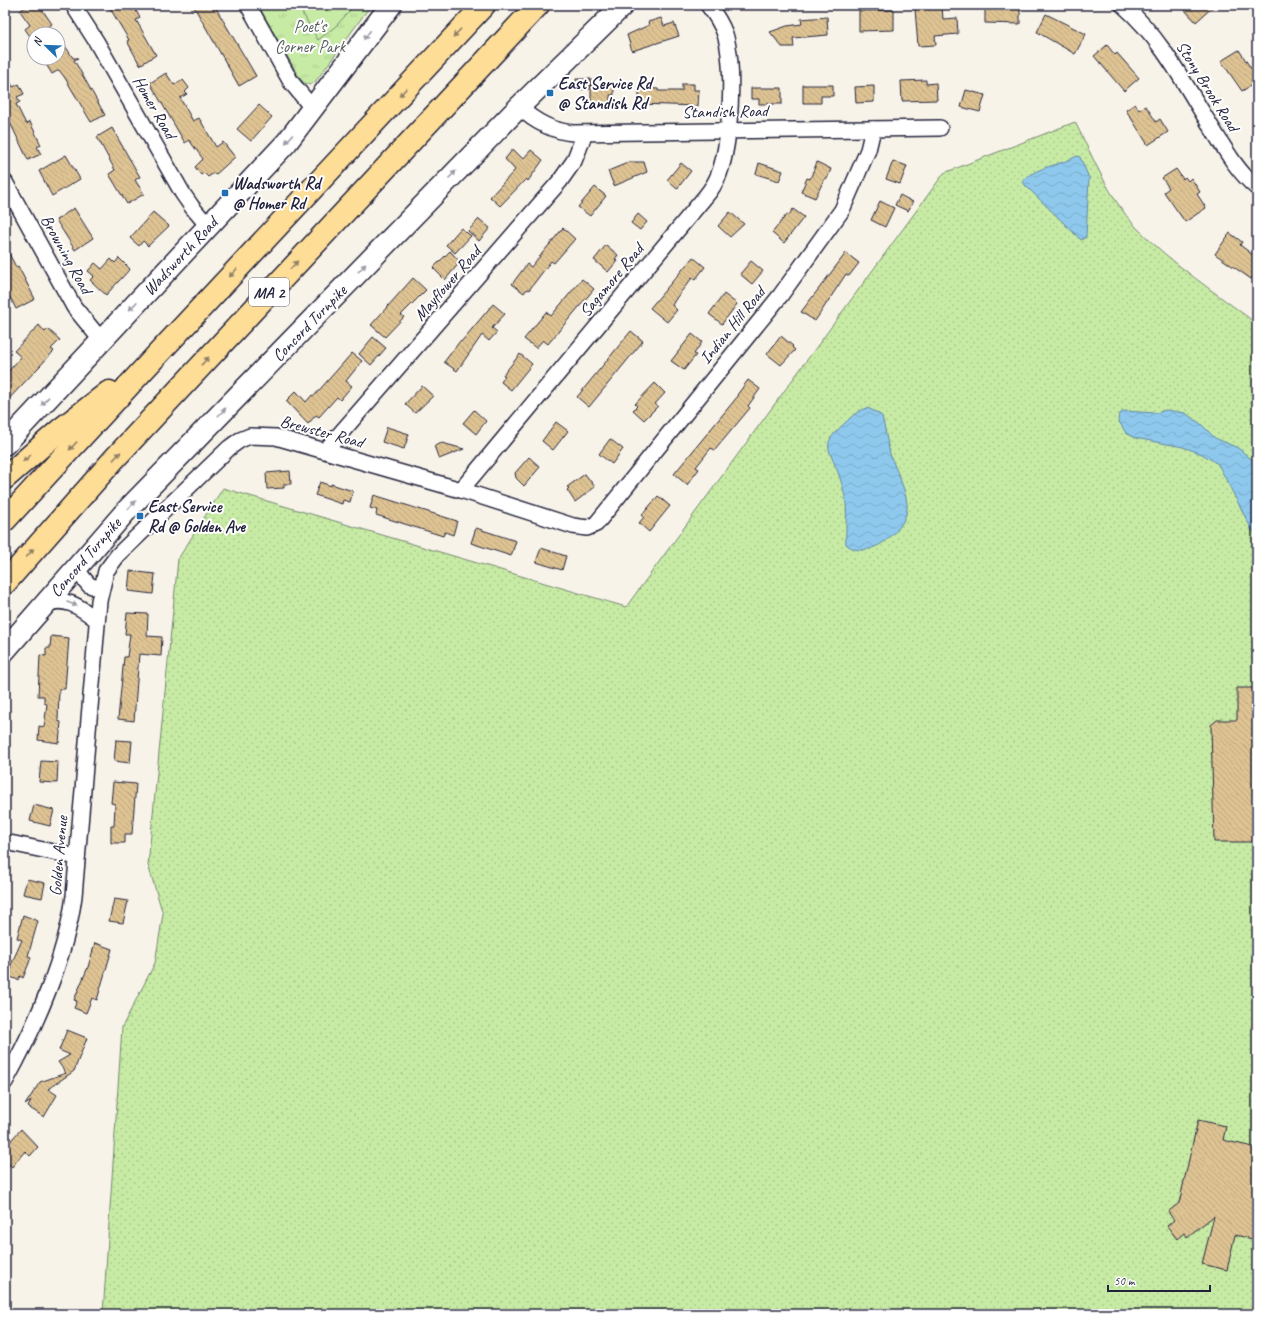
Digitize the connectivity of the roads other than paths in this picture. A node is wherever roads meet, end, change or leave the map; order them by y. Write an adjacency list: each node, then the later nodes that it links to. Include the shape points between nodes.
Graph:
1 (73, 5): 17 (street, Homer Road, via 183,194)
2 (248, 5): 10 (street, via 291,82)
3 (391, 5): 10 (main road, Wadsworth Road, one-way to 10)
4 (484, 5): 19 (highway, MA 2, one-way to 19)
5 (538, 5): 27 (highway, MA 2, one-way to 5, via 114,458)
6 (623, 5): 9 (main road, Concord Turnpike)
7 (708, 5): 12 (street, Sagamore Road, via 717,16 724,32 730,70)
8 (1123, 5): 16 (street, Stony Brook Road, via 1159,44 1225,150 1239,170)
9 (519, 107): 14 (street, Standish Road, via 546,126 566,132); 26 (main road, Concord Turnpike, one-way to 9, via 126,510)
10 (313, 109): 17 (main road, Wadsworth Road, one-way to 17, via 279,150)
11 (940, 128): 13 (street, Standish Road)
12 (728, 130): 13 (street, Standish Road); 14 (street, Standish Road); 23 (street, Sagamore Road, via 720,173 706,197)
13 (873, 130): 25 (street, Indian Hill Road, via 868,150 842,210 761,320 603,517)
14 (585, 133): 21 (street, Mayflower Road, via 564,177)
15 (5, 182): 18 (street, Browning Road, via 74,307)
16 (1257, 188)
17 (208, 226): 18 (main road, Wadsworth Road, one-way to 18)
18 (101, 340): 20 (main road, Wadsworth Road, one-way to 20)
19 (156, 356): 22 (highway, one-way to 22, via 78,415); 24 (highway, MA 2, one-way to 24)
20 (5, 444)
21 (326, 450): 23 (street, Brewster Road); 28 (street, Brewster Road, via 262,435 240,440 224,452 114,559 106,571)
22 (5, 478)
23 (461, 490): 25 (street, Brewster Road, via 573,526)
24 (5, 520)
25 (592, 526)
26 (76, 568): 28 (street, via 89,585); 29 (main road, Concord Turnpike)
27 (5, 582)
28 (101, 589): 30 (street, Golden Avenue)
29 (43, 606): 30 (street, one-way to 30, via 56,601 66,602 80,607); 31 (main road, Concord Turnpike)
30 (97, 620): 33 (street, Golden Avenue)
31 (5, 650)
32 (5, 842): 33 (street)
33 (77, 857): 34 (street, Golden Avenue, via 73,905 63,947 34,1022)
34 (5, 1082)

